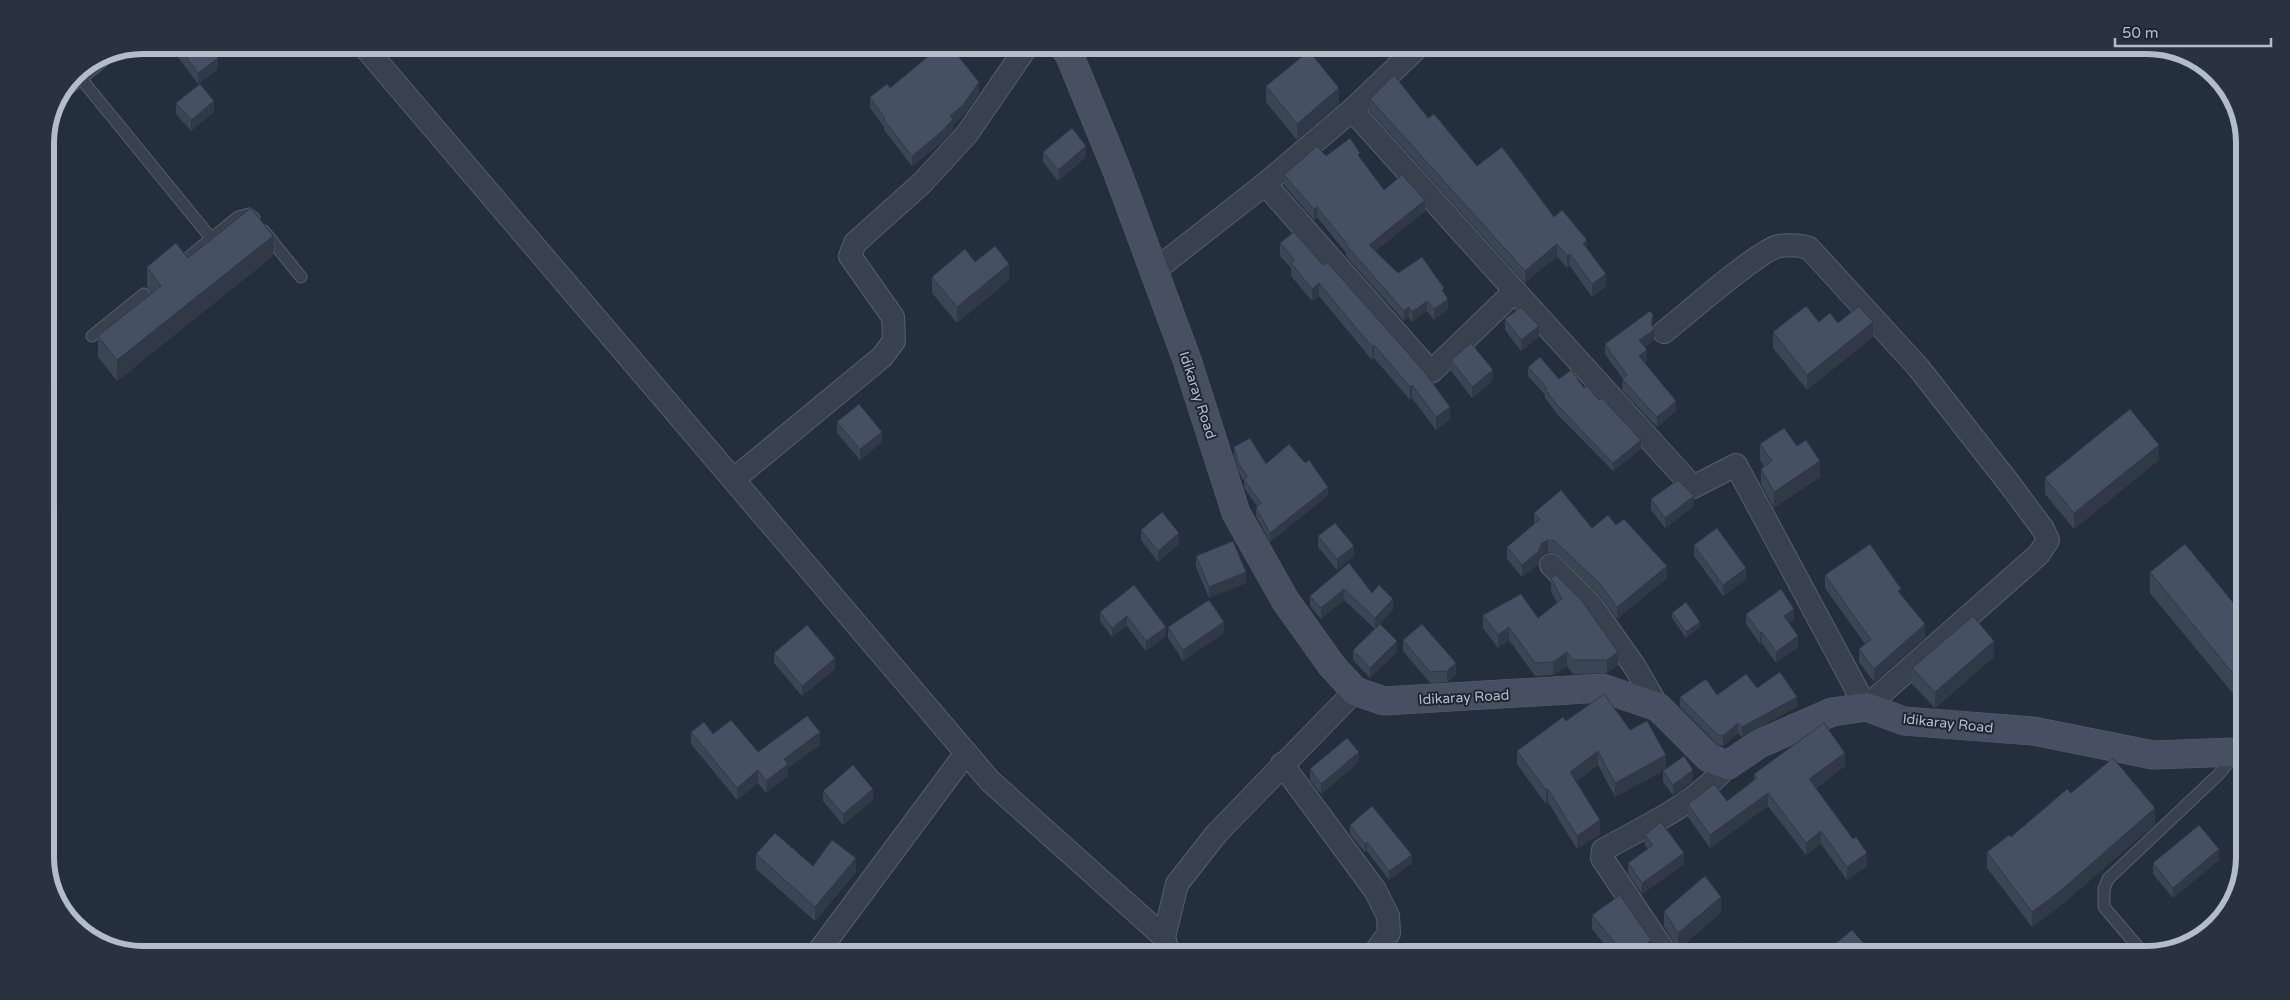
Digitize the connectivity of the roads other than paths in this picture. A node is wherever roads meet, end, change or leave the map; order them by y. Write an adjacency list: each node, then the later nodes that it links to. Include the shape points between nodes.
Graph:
1 (372, 54): 16 (street)
2 (1022, 54): 16 (street, via 967,134 922,183 855,243 850,256 893,317 894,341 882,357)
3 (1069, 54): 10 (street, Idikaray Road, via 1114,162)
4 (1411, 54): 6 (street)
5 (76, 84): 8 (lane)
6 (1352, 110): 7 (street); 12 (street)
7 (1265, 184): 10 (street); 12 (street, via 1431,372)
8 (211, 238): 9 (lane); 11 (lane, via 238,217 250,214)
9 (184, 261)
10 (1154, 271): 18 (street, Idikaray Road, via 1187,360 1236,512 1285,600 1332,666)
11 (301, 277)
12 (1515, 291): 20 (street, via 1692,487 1736,465)
13 (144, 294): 15 (lane)
14 (1664, 332): 20 (street, via 1756,258 1777,246 1802,245 1810,248 1918,367 2043,529 2048,540 2040,554)
15 (92, 336)
16 (734, 479): 21 (street)
17 (1551, 565): 19 (street, via 1592,606 1635,667)
18 (1355, 691): 19 (street, Idikaray Road, via 1384,701 1602,688); 24 (street)
19 (1658, 707): 25 (street, Idikaray Road, via 1709,758)
20 (1866, 707): 22 (street, Idikaray Road, via 1904,721 2033,731 2153,755); 25 (street, Idikaray Road, via 1832,712 1759,744)
21 (966, 753): 26 (street); 27 (street, via 990,781)
22 (2236, 755)
23 (2236, 760): 30 (lane, via 2108,879 2104,888 2104,907)
24 (1282, 764): 27 (street, via 1217,833 1177,884); 28 (street, via 1375,890 1388,916 1389,933)
25 (1728, 765): 29 (street, via 1694,798 1604,850 1602,858)
26 (823, 946)
27 (1166, 946)
28 (1380, 946)
29 (1661, 946)
30 (2137, 946)

